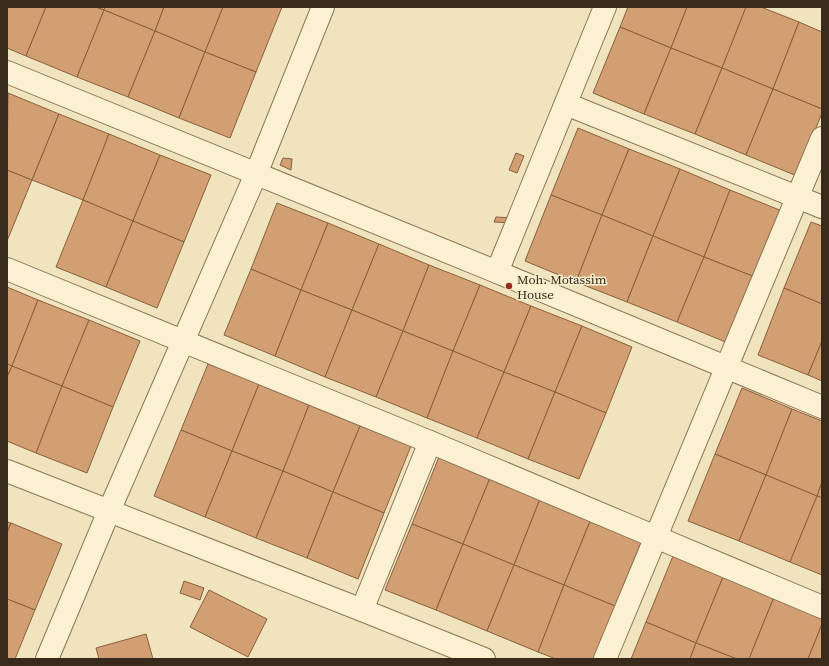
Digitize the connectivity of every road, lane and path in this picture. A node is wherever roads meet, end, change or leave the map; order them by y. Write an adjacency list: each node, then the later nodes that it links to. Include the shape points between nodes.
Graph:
1 (605, 7): 4 (street)
2 (318, 8): 6 (street)
3 (7, 72): 6 (street)
4 (566, 104): 7 (street); 10 (street)
5 (822, 138): 7 (street)
6 (256, 174): 10 (street); 11 (street)
7 (797, 197): 8 (street); 12 (street)
8 (822, 207)
9 (7, 270): 11 (street)
10 (497, 272): 12 (street)
11 (183, 342): 14 (street); 16 (street)
12 (727, 368): 13 (street); 17 (street)
13 (822, 407)
14 (430, 442): 17 (street); 19 (street)
15 (7, 471): 16 (street)
16 (109, 511): 19 (street); 20 (street)
17 (656, 538): 18 (street); 22 (street)
18 (822, 607)
19 (362, 610): 21 (street)
20 (47, 659)
21 (484, 659)
22 (605, 659)

